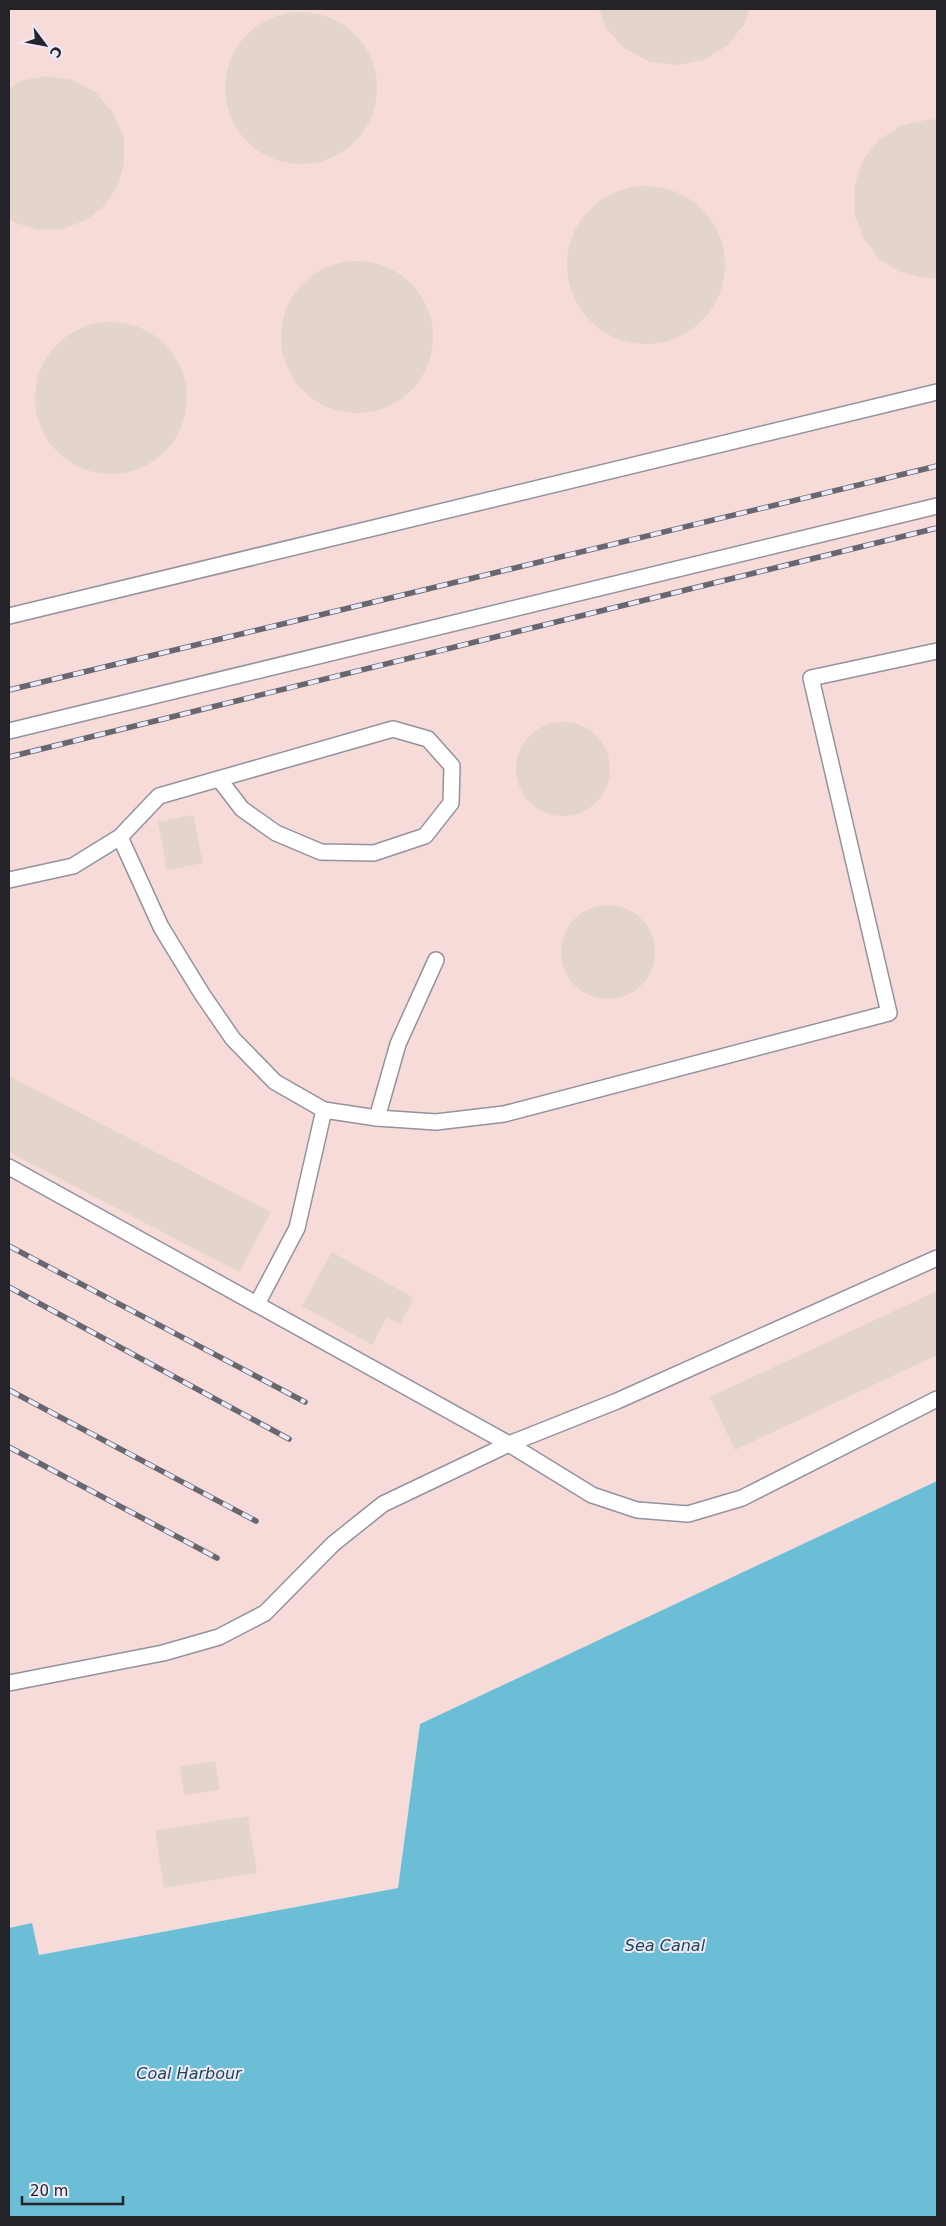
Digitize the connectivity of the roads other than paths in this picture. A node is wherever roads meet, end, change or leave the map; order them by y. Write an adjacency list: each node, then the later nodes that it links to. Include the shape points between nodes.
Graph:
1 (937, 392): 3 (lane)
2 (937, 506): 5 (lane)
3 (9, 616)
4 (937, 651): 11 (lane, via 811,678 889,1013 504,1114 436,1122)
5 (9, 731)
6 (219, 779): 6 (lane, via 242,809 276,833 321,852 374,853 425,836 451,803 452,766 428,739 393,728); 7 (lane, via 159,796)
7 (120, 837): 8 (lane, via 73,866); 10 (lane, via 161,927 233,1039 275,1082)
8 (9, 880)
9 (436, 960): 11 (lane, via 398,1044)
10 (324, 1110): 11 (lane); 14 (lane, via 297,1228)
11 (377, 1118)
12 (9, 1167): 14 (lane)
13 (937, 1258): 16 (lane, via 617,1400)
14 (257, 1304): 16 (lane)
15 (937, 1399): 16 (lane, via 742,1498 688,1514 637,1510 592,1495)
16 (509, 1444): 17 (lane, via 382,1504 332,1544 265,1613 219,1637 163,1653)
17 (9, 1683)

